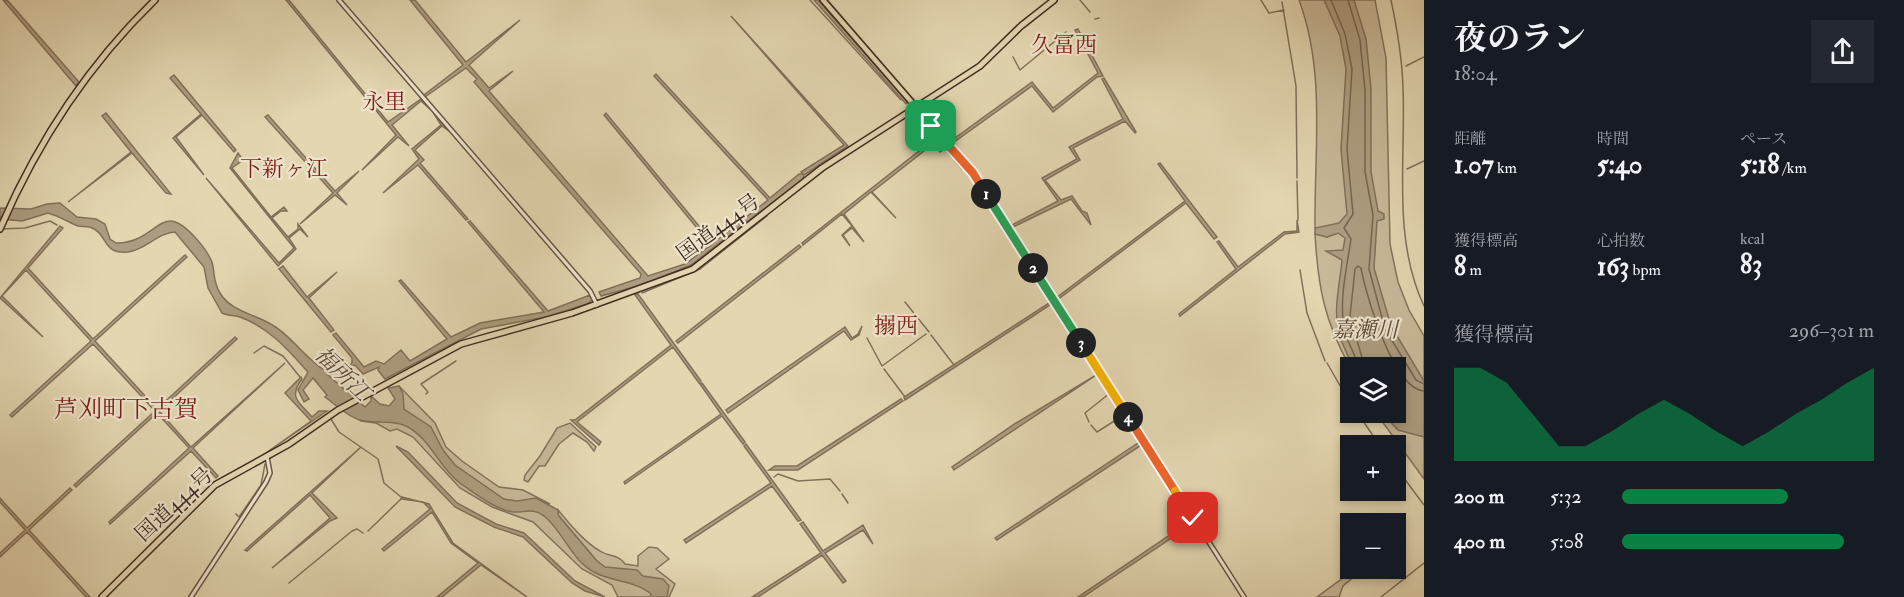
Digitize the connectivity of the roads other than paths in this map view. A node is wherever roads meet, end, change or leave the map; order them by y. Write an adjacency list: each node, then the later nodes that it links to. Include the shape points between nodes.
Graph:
1 (155, 0): 6 (highway, via 77,89 41,145)
2 (339, 0): 7 (street, via 590,291)
3 (823, 0): 5 (main road)
4 (1054, 0): 5 (highway, 国道444号, via 980,66)
5 (915, 106): 7 (highway, 国道444号, via 822,168 693,269); 11 (street, via 973,173)
6 (0, 229)
7 (597, 305): 8 (highway, 国道444号, via 461,344 358,398)
8 (267, 457): 9 (highway, 国道444号, via 215,486); 10 (street, via 270,473 266,482)
9 (102, 597)
10 (191, 597)
11 (1244, 597)

